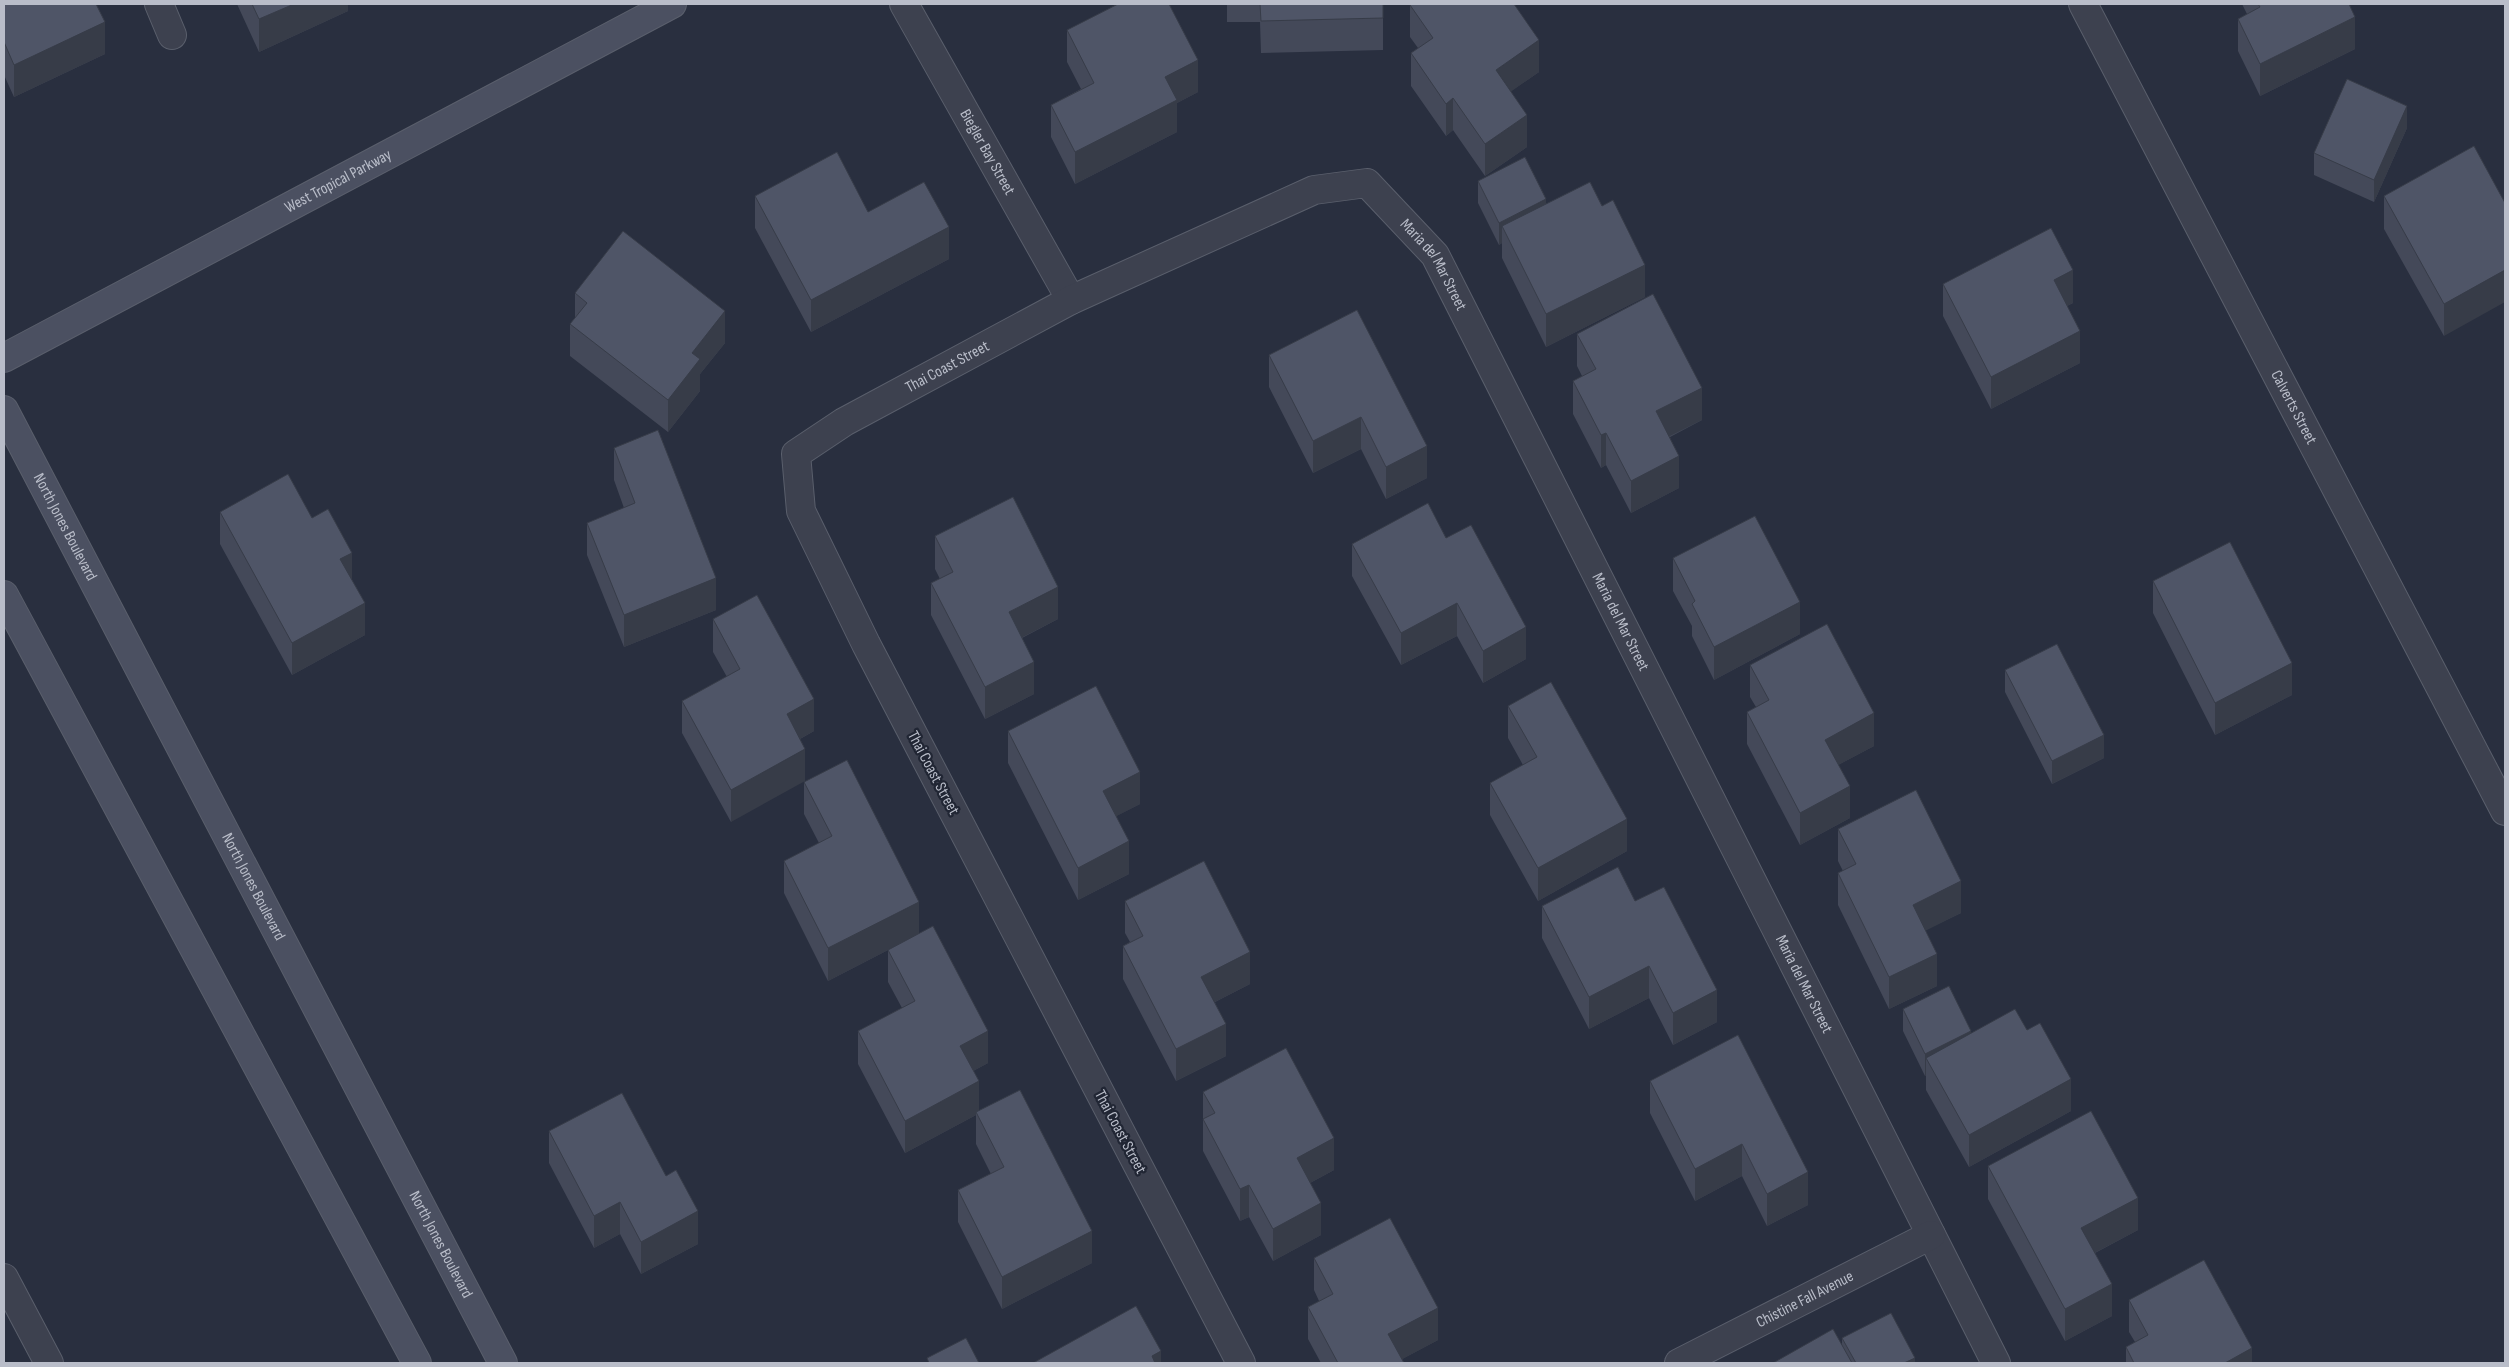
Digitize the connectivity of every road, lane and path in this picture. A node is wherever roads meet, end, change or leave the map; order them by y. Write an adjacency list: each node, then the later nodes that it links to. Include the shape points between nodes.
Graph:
1 (159, 4): 5 (street)
2 (672, 4): 7 (main road, West Tropical Parkway)
3 (904, 4): 6 (street, Biegler Bay Street)
4 (2083, 4): 10 (street, Calverts Street)
5 (172, 35)
6 (1071, 300): 11 (street, Maria del Mar Street, via 1314,190 1367,183 1435,254); 16 (street, Thai Coast Street, via 844,422 796,454 801,511 866,644)
7 (4, 358)
8 (4, 410): 15 (main road, North Jones Boulevard)
9 (4, 595): 14 (main road)
10 (2505, 811)
11 (1931, 1235): 17 (street, Chistine Fall Avenue); 18 (street, Maria del Mar Street)
12 (4, 1278): 13 (street)
13 (48, 1363)
14 (417, 1363)
15 (503, 1363)
16 (1241, 1363)
17 (1679, 1363)
18 (1996, 1363)

